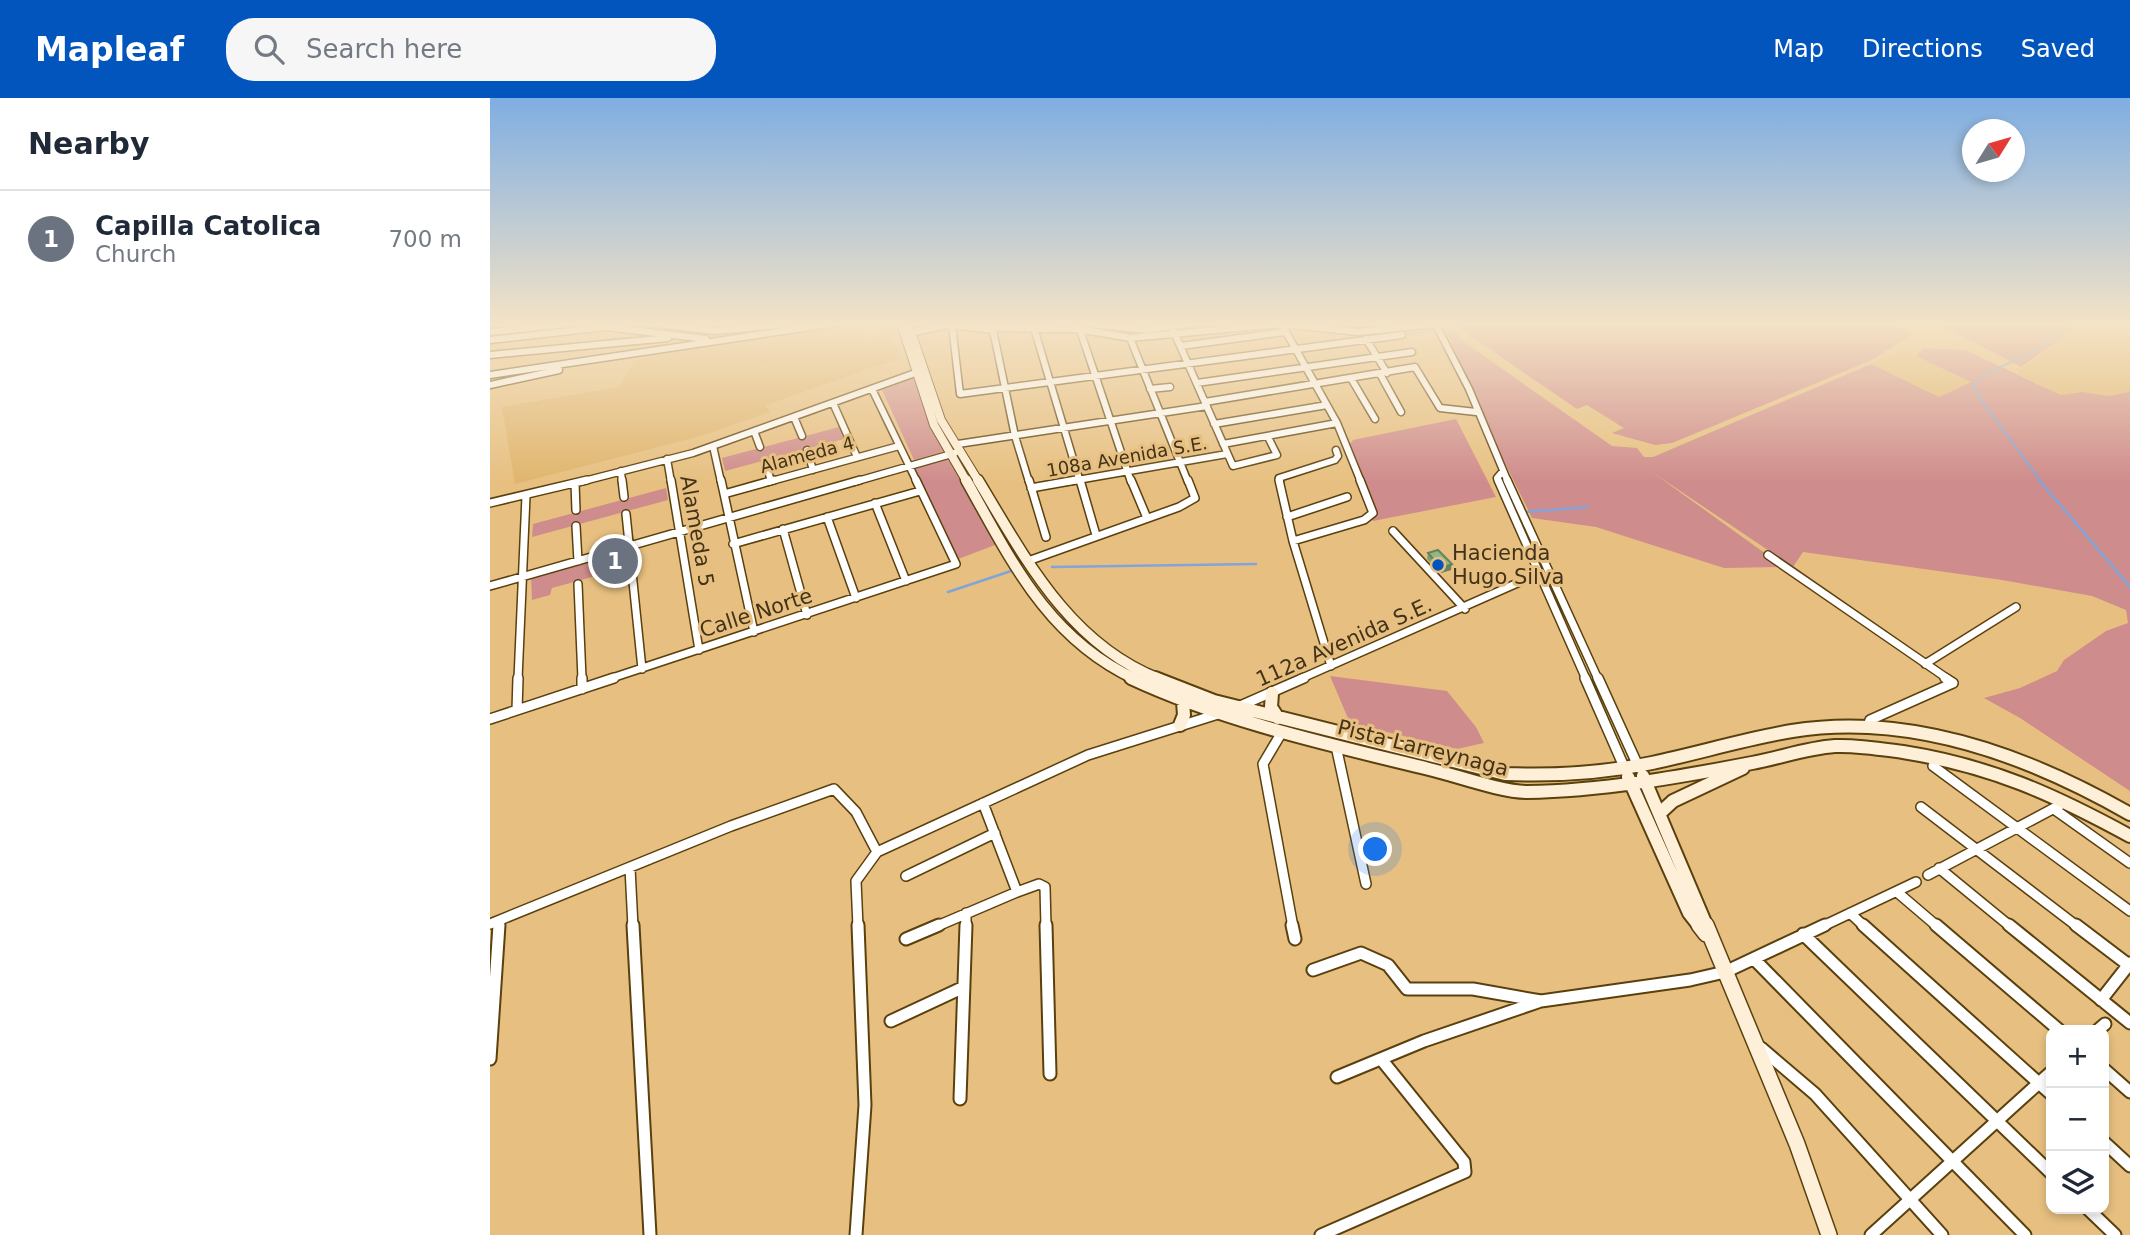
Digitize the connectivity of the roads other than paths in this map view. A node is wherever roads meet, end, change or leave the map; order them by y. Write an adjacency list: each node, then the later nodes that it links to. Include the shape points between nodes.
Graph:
1 (536, 376): 21 (street)
2 (907, 376): 25 (street)
3 (919, 376): 48 (main road, Pista Larreynaga, via 934,425)
4 (928, 376): 48 (main road, Pista Larreynaga, via 938,412)
5 (957, 376): 23 (street, via 960,394)
6 (1002, 376): 23 (street)
7 (1047, 376): 19 (street)
8 (1086, 376): 19 (street)
9 (1094, 376): 35 (street)
10 (1145, 376): 26 (street)
11 (1194, 376): 20 (street)
12 (1243, 376): 20 (street)
13 (1310, 376): 22 (street)
14 (1372, 376): 18 (street)
15 (1384, 376): 30 (street)
16 (1421, 376): 31 (street, via 1440,408)
17 (1462, 376): 31 (street)
18 (1352, 380): 22 (street); 34 (street)
19 (1048, 381): 23 (street); 38 (street)
20 (1197, 383): 28 (street)
21 (490, 384)
22 (1315, 385): 28 (street); 29 (street)
23 (1004, 387): 41 (street)
24 (1170, 387): 26 (street)
25 (872, 389): 27 (street); 45 (street, Calle Norte)
26 (1150, 389): 32 (street)
27 (833, 404): 33 (street); 51 (street)
28 (1206, 404): 32 (street); 36 (street)
29 (1327, 405): 36 (street); 37 (street)
30 (1401, 412)
31 (1476, 412): 59 (street)
32 (1160, 413): 35 (street); 54 (street)
33 (794, 417): 39 (street); 40 (street)
34 (1374, 419)
35 (1110, 420): 38 (street); 58 (street)
36 (1214, 424): 43 (street)
37 (1335, 424): 42 (street); 83 (street, via 1373,513 1364,520)
38 (1063, 428): 41 (street); 60 (street)
39 (754, 431): 44 (street); 46 (street)
40 (802, 436)
41 (1015, 436): 48 (street); 63 (street)
42 (1268, 437): 43 (street); 50 (street, via 1277,455 1233,466)
43 (1223, 444): 50 (street)
44 (713, 446): 52 (street); 65 (street)
45 (899, 446): 51 (street, Alameda 4); 55 (street, Calle Norte)
46 (760, 447)
47 (807, 450): 56 (street)
48 (958, 450): 55 (street); 88 (main road, Pista Larreynaga); 105 (main road, Pista Larreynaga, via 1028,589 1064,632 1121,673)
49 (1336, 450): 74 (street, via 1335,460 1279,478)
50 (1227, 454): 54 (street, 108a Avenida S.E.)
51 (857, 457): 56 (street, Alameda 4)
52 (667, 459): 57 (street); 80 (street, Alameda 5)
53 (765, 461): 61 (street)
54 (1179, 462): 58 (street, 108a Avenida S.E.); 76 (street, via 1195,498)
55 (909, 467): 64 (street, Calle Norte); 75 (street)
56 (813, 470): 61 (street, Alameda 4)
57 (621, 471): 62 (street); 67 (street)
58 (1128, 471): 60 (street, 108a Avenida S.E.); 76 (street)
59 (1503, 471): 89 (street, via 1497,478); 117 (street)
60 (1079, 480): 63 (street, 108a Avenida S.E.); 81 (street)
61 (771, 481): 65 (street, Alameda 4)
62 (575, 483): 66 (street); 71 (street)
63 (1031, 488): 82 (street)
64 (920, 491): 70 (street); 91 (street, Calle Norte, via 956,564)
65 (724, 494): 75 (street)
66 (526, 496): 69 (street); 90 (street)
67 (624, 497)
68 (1347, 497): 74 (street)
69 (490, 503)
70 (875, 503): 73 (street); 91 (street)
71 (576, 510)
72 (626, 513): 85 (street)
73 (827, 517): 78 (street); 94 (street)
74 (1287, 517): 83 (street)
75 (729, 518): 80 (street); 84 (street)
76 (1147, 518): 81 (street)
77 (576, 526): 87 (street)
78 (783, 529): 84 (street); 97 (street)
79 (1393, 531): 96 (street)
80 (680, 532): 85 (street); 99 (street, Alameda 5)
81 (1096, 535): 88 (street)
82 (1046, 537)
83 (1293, 541): 101 (street)
84 (733, 544): 98 (street)
85 (629, 546): 87 (street); 102 (street)
86 (1768, 555): 100 (street)
87 (578, 561): 90 (street)
88 (1028, 561): 106 (main road, Pista Larreynaga, via 1055,602 1101,646 1170,685)
89 (1538, 574): 96 (street, 112a Avenida S.E.); 118 (street)
90 (523, 577): 93 (street); 107 (street)
91 (906, 581): 94 (street, Calle Norte)
92 (578, 584): 103 (street)
93 (490, 586)
94 (856, 597): 97 (street, Calle Norte)
95 (2015, 607): 100 (street)
96 (1465, 609): 101 (street, 112a Avenida S.E.)
97 (807, 615): 98 (street, Calle Norte)
98 (754, 632): 99 (street, Calle Norte)
99 (699, 650): 102 (street, Calle Norte)
100 (1925, 664): 112 (street, via 1952,683 1870,720)
101 (1331, 666): 104 (street, 112a Avenida S.E.)
102 (642, 669): 103 (street, Calle Norte)
103 (582, 689): 107 (street, Calle Norte)
104 (1272, 693): 106 (street, 112a Avenida S.E.); 109 (main road, via 1271,707)
105 (1183, 702): 108 (main road, Pista Larreynaga); 111 (main road)
106 (1239, 707): 108 (street, 112a Avenida S.E.); 109 (main road, Pista Larreynaga)
107 (517, 710): 110 (street, Calle Norte)
108 (1217, 714): 111 (street, 112a Avenida S.E.); 113 (main road, Pista Larreynaga)
109 (1278, 718): 118 (main road, Pista Larreynaga, via 1505,774 1555,776)
110 (490, 719)
111 (1180, 725): 120 (street, 112a Avenida S.E., via 1088,755)
112 (1868, 727): 117 (main road, Pista Larreynaga, via 1792,730); 123 (main road, Pista Larreynaga, via 1934,737 2003,755 2084,788)
113 (1282, 733): 114 (main road, Pista Larreynaga); 144 (street, via 1263,764)
114 (1336, 746): 119 (main road, Pista Larreynaga, via 1507,789 1541,792); 135 (street)
115 (1755, 763): 119 (main road); 122 (main road, via 1673,800); 126 (main road, via 1837,746 1945,759 2061,798)
116 (1933, 766): 124 (street)
117 (1639, 768): 118 (main road, Pista Larreynaga); 119 (main road)
118 (1625, 769): 119 (main road)
119 (1638, 786): 122 (main road); 145 (main road, via 1689,913)
120 (983, 803): 125 (street); 128 (street, 112a Avenida S.E.)
121 (1921, 807): 127 (street)
122 (1660, 813): 145 (main road)
123 (2130, 814)
124 (2018, 828): 127 (street); 129 (street, via 2057,807); 138 (street)
125 (995, 833): 133 (street); 136 (street)
126 (2130, 836)
127 (1977, 849): 131 (street); 147 (street)
128 (877, 852): 130 (street, via 856,812 834,789); 175 (street, via 856,881 865,1105)
129 (2130, 863)
130 (630, 868): 141 (street); 174 (street)
131 (1940, 868): 132 (street); 151 (street)
132 (1928, 875)
133 (906, 876)
134 (1916, 881): 137 (street)
135 (1366, 884)
136 (1017, 892): 139 (street); 160 (street, via 1039,884 1045,887)
137 (1897, 892): 140 (street); 155 (street)
138 (2130, 911)
139 (966, 913): 143 (street); 150 (street)
140 (1850, 913): 142 (street); 163 (street)
141 (495, 922): 157 (street)
142 (1803, 934): 146 (street); 167 (street)
143 (906, 939)
144 (1295, 939)
145 (1710, 939): 149 (main road)
146 (1755, 959): 149 (street); 169 (street)
147 (2130, 964): 151 (street)
148 (1313, 970): 152 (street, via 1361,953 1388,965 1407,989 1473,989)
149 (1725, 972): 152 (street); 156 (main road)
150 (964, 987): 153 (street); 166 (street)
151 (2101, 1000): 154 (street)
152 (1541, 1001): 158 (street)
153 (891, 1021)
154 (2130, 1023)
155 (2053, 1025)
156 (1756, 1044): 172 (street, via 1815,1094); 177 (main road)
157 (490, 1059)
158 (1381, 1059): 161 (street); 176 (street, via 1459,1156 1465,1172)
159 (2109, 1073): 165 (street)
160 (1050, 1074)
161 (1337, 1077)
162 (2046, 1077): 163 (street)
163 (2039, 1083): 164 (street); 167 (street)
164 (2046, 1089)
165 (2130, 1092)
166 (960, 1099)
167 (1997, 1121): 169 (street); 171 (street)
168 (2109, 1148): 170 (street)
169 (1952, 1161): 172 (street); 180 (street)
170 (2130, 1167)
171 (2046, 1168)
172 (1909, 1199): 178 (street); 179 (street)
173 (2093, 1214): 181 (street)
174 (650, 1235)
175 (856, 1235)
176 (1321, 1235)
177 (1829, 1235)
178 (1871, 1235)
179 (1942, 1235)
180 (2025, 1235)
181 (2115, 1235)

